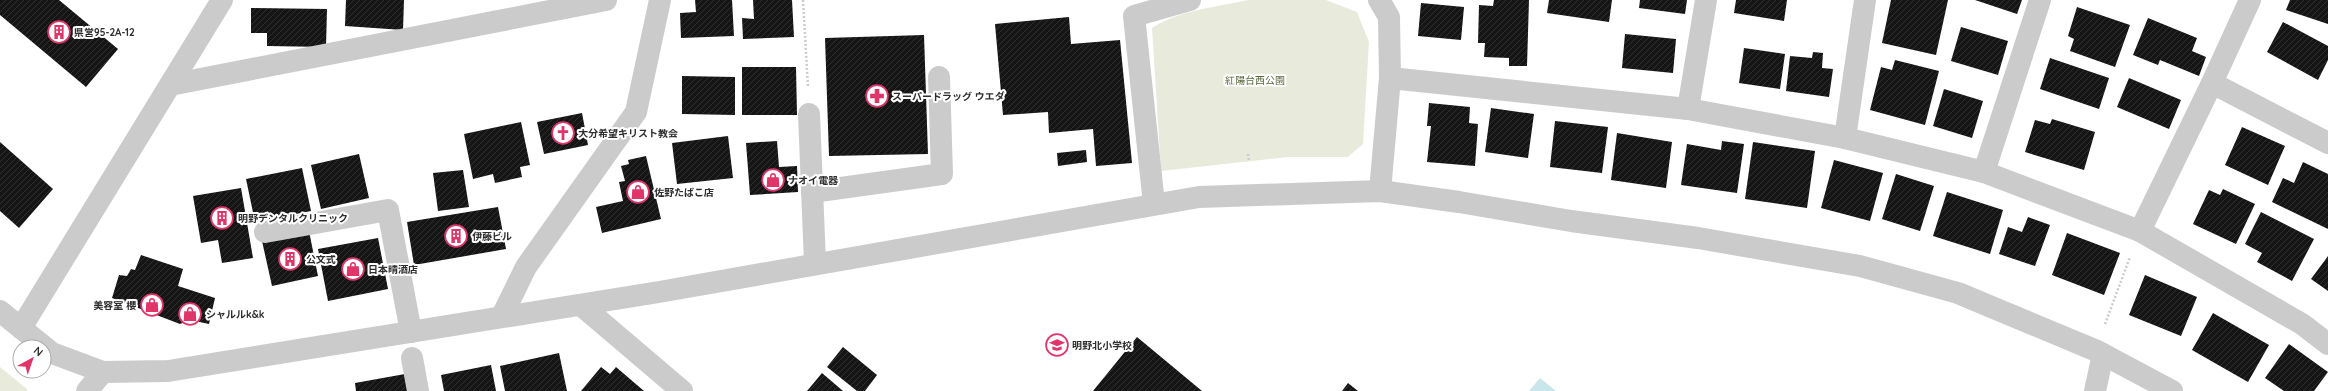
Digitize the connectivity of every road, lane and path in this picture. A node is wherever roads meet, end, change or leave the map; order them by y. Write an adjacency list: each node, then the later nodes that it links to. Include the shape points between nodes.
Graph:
1 (222, 0): 14 (street)
2 (606, 0): 14 (street)
3 (660, 0): 30 (street, via 636,112 526,267)
4 (803, 0): 16 (path)
5 (1190, 0): 24 (street, via 1134,16)
6 (1379, 0): 12 (street, via 1389,17)
7 (1706, 0): 15 (street)
8 (1865, 0): 17 (street)
9 (2040, 0): 21 (street)
10 (2250, 0): 13 (street)
11 (939, 77): 23 (street, via 942,174)
12 (1390, 78): 15 (street); 22 (street)
13 (2212, 83): 18 (street); 25 (street)
14 (170, 85): 31 (street)
15 (1688, 109): 17 (street)
16 (809, 114): 23 (street)
17 (1845, 138): 21 (street)
18 (2328, 143)
19 (1248, 154): 20 (path)
20 (1249, 161)
21 (1984, 172): 25 (street)
22 (1380, 191): 24 (street, via 1199,197); 35 (street, via 1698,238 1860,266 1958,293)
23 (812, 192): 27 (street)
24 (1154, 204): 27 (street)
25 (2140, 231): 32 (path); 34 (street, via 2302,324)
26 (265, 232): 33 (street, via 388,210)
27 (815, 263): 28 (street)
28 (581, 305): 30 (street); 40 (street)
29 (0, 311): 31 (street)
30 (502, 316): 33 (street)
31 (21, 328): 37 (street, via 52,353)
32 (2103, 328)
33 (410, 332): 37 (street, via 168,371)
34 (2328, 344)
35 (2104, 354): 41 (street); 42 (street)
36 (412, 358): 39 (street)
37 (103, 372): 38 (street)
38 (87, 391)
39 (418, 391)
40 (682, 391)
41 (2095, 391)
42 (2172, 391)

